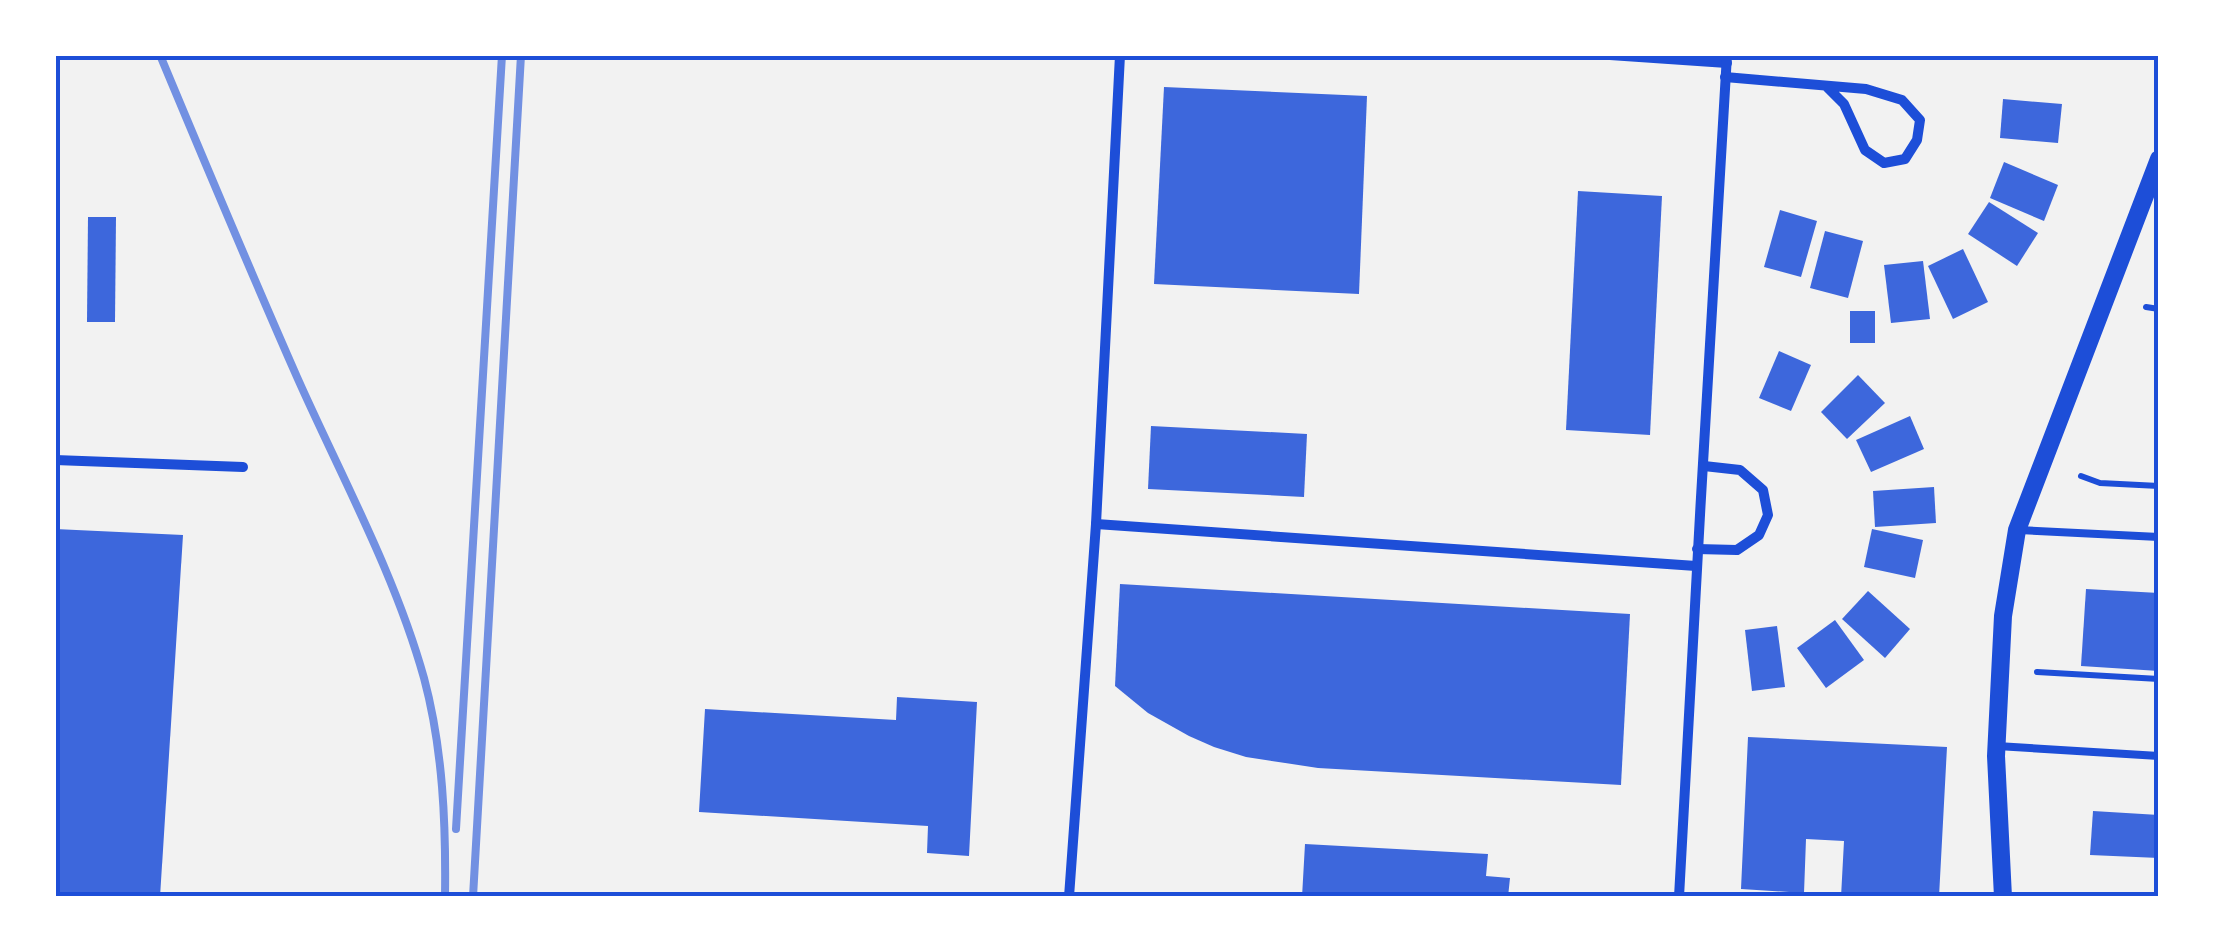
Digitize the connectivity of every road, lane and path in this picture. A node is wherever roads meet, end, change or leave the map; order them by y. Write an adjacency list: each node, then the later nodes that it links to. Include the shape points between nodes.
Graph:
1 (1120, 55): 14 (street)
2 (1610, 55): 3 (street)
3 (1727, 59): 4 (street)
4 (1726, 77): 5 (street); 10 (street)
5 (1828, 86): 5 (street, via 1902,100 1920,120 1905,159 1884,163 1865,150)
6 (2159, 160): 15 (street)
7 (2146, 306): 8 (path)
8 (2159, 309)
9 (55, 460): 11 (street)
10 (1704, 466): 17 (street); 17 (street, via 1740,470 1763,490 1768,515 1760,535 1737,550)
11 (243, 467)
12 (2081, 476): 13 (path)
13 (2159, 486)
14 (1096, 524): 18 (street); 23 (street)
15 (2017, 530): 16 (lane); 21 (street, via 2003,616)
16 (2159, 537)
17 (1697, 549): 18 (street)
18 (1696, 566): 24 (street)
19 (2037, 672): 20 (path)
20 (2159, 679)
21 (1997, 746): 22 (lane); 25 (street)
22 (2159, 756)
23 (1069, 897)
24 (1679, 897)
25 (2003, 897)

